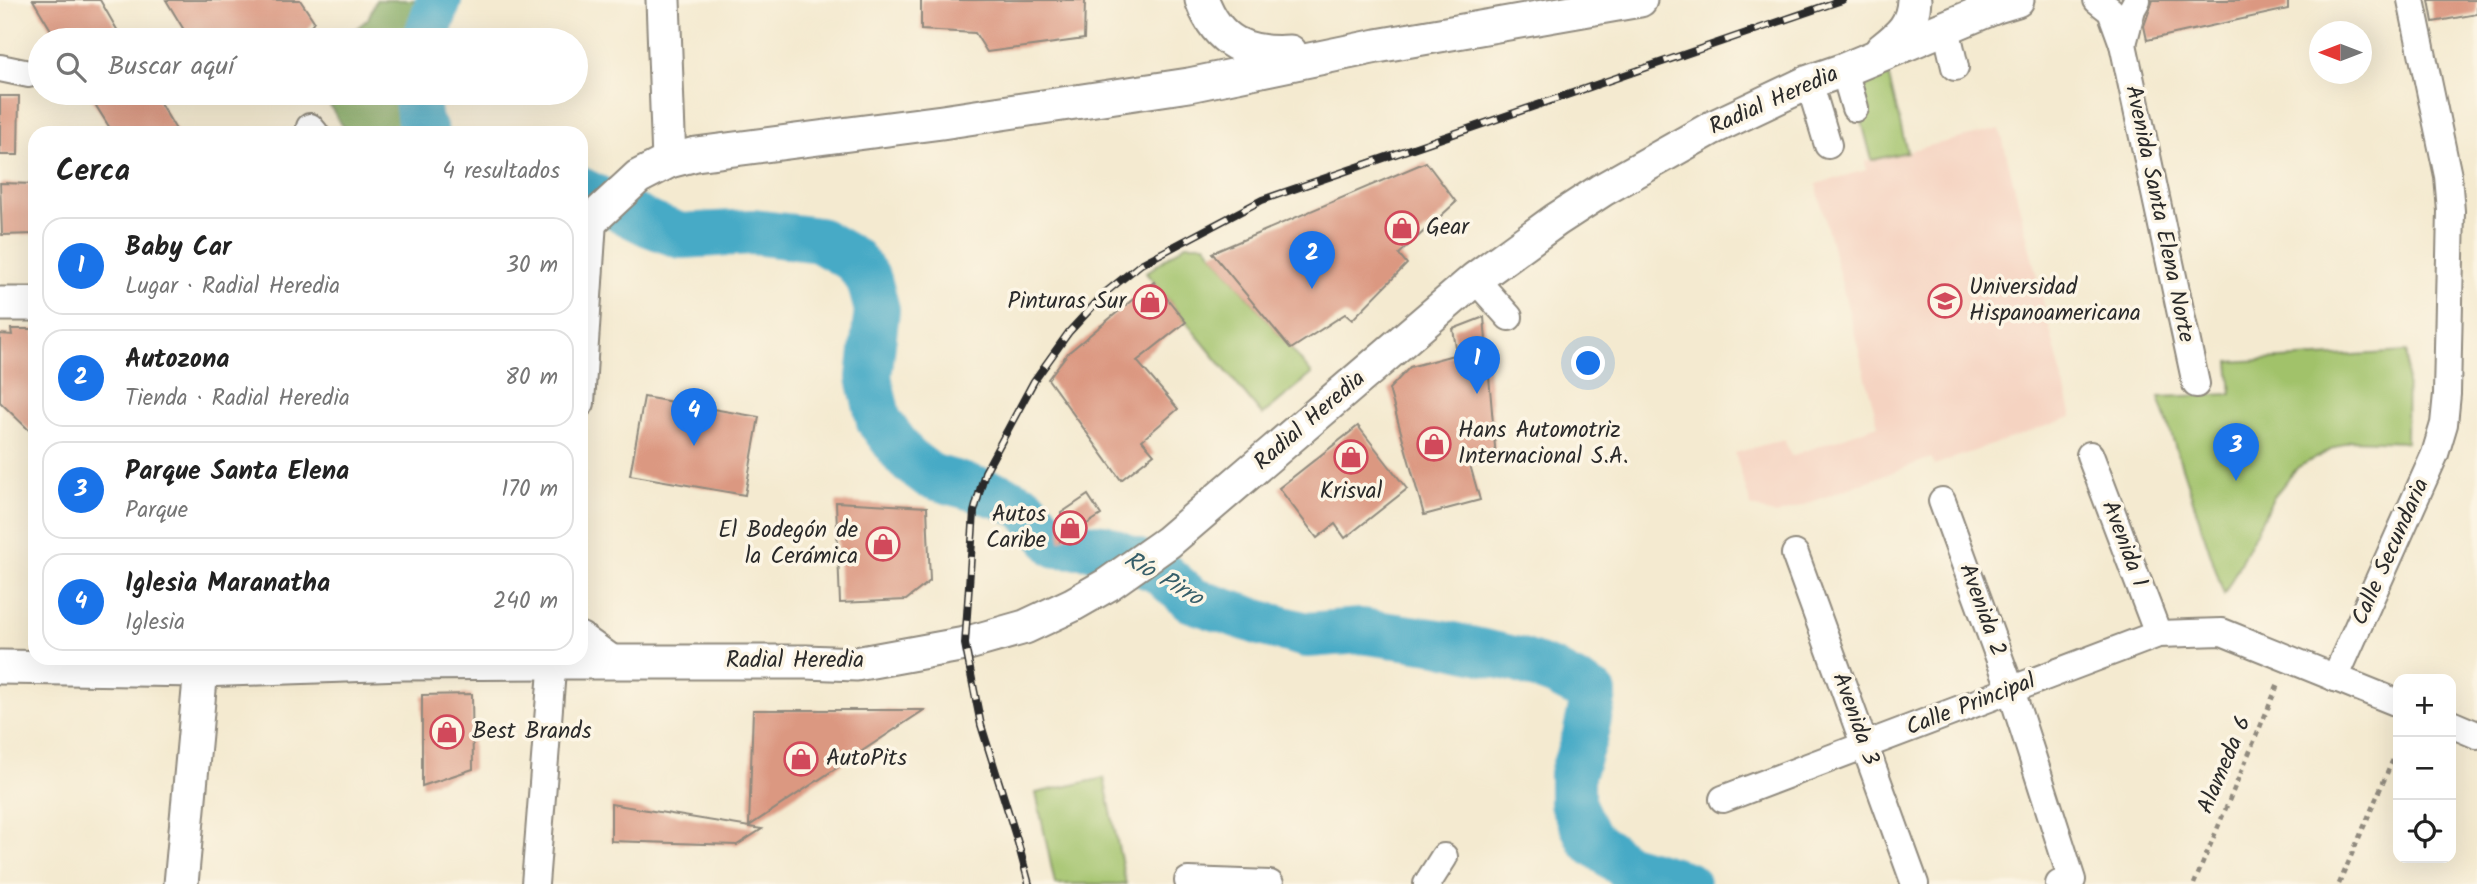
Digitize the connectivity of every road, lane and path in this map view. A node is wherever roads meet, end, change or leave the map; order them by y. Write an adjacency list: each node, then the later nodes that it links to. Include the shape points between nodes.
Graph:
1 (663, 0): 19 (main road)
2 (1202, 0): 11 (main road, via 1215,27 1235,44 1255,52)
3 (1640, 0): 11 (main road)
4 (1914, 0): 12 (main road, via 1904,33)
5 (2017, 0): 9 (main road, Radial Heredia)
6 (2097, 0): 10 (street, Avenida Santa Elena Norte, via 2111,11)
7 (2137, 0): 10 (street, Avenida Santa Elena Norte)
8 (2411, 0): 39 (street, Calle Secundaria, via 2448,176 2451,211 2444,424 2435,454)
9 (1946, 28): 12 (main road, Radial Heredia); 13 (street)
10 (2123, 44): 26 (street, Avenida Santa Elena Norte)
11 (1377, 46): 19 (main road, via 1189,85)
12 (1858, 64): 16 (main road, Radial Heredia); 17 (street)
13 (1955, 67)
14 (0, 68): 15 (street)
15 (28, 74)
16 (1809, 82): 18 (street); 22 (main road, Radial Heredia, via 1712,128 1602,190)
17 (1855, 108)
18 (1828, 145)
19 (669, 161): 20 (main road, via 638,177)
20 (591, 222): 21 (street)
21 (588, 276)
22 (1475, 279): 25 (street); 34 (main road, Radial Heredia, via 1168,542 1107,585 1025,627 965,644 856,664)
23 (0, 304): 24 (main road)
24 (28, 304)
25 (1509, 317)
26 (2196, 384)
27 (2090, 455): 30 (street, Avenida 1)
28 (1942, 501): 40 (street, Avenida 2)
29 (1795, 554): 44 (street, Avenida 3)
30 (2158, 634): 32 (street, Calle Principal, via 2222,632); 40 (street, Calle Principal)
31 (588, 641): 34 (street)
32 (2288, 660): 39 (street); 55 (path, Alameda 6)
33 (588, 661): 34 (main road, Radial Heredia)
34 (617, 662)
35 (134, 665): 38 (main road, Radial Heredia)
36 (201, 665): 50 (main road)
37 (552, 665): 51 (street)
38 (0, 667)
39 (2335, 678): 41 (street)
40 (2011, 690): 44 (street, Calle Principal); 49 (street, Avenida 2)
41 (2393, 701)
42 (2456, 726): 43 (street)
43 (2477, 734)
44 (1865, 746): 46 (street, Calle Principal); 54 (street, Avenida 3)
45 (2393, 760): 56 (path)
46 (1723, 799)
47 (1444, 857): 53 (street)
48 (1188, 881): 52 (street)
49 (2065, 882)
50 (181, 884)
51 (535, 884)
52 (1270, 884)
53 (1427, 884)
54 (1915, 884)
55 (2194, 884)
56 (2340, 884)

